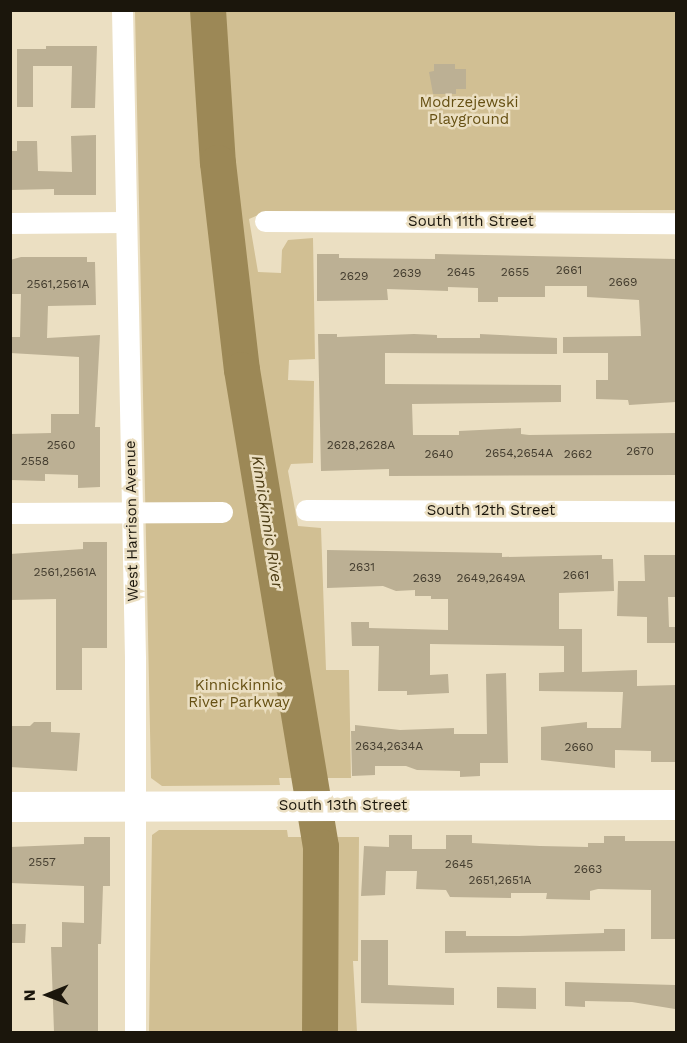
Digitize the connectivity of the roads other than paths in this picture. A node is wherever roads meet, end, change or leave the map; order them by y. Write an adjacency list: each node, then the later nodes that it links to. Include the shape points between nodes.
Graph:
1 (122, 10): 4 (street, West Harrison Avenue)
2 (266, 221): 5 (street, South 11th Street)
3 (10, 222): 4 (street)
4 (125, 222): 8 (street, West Harrison Avenue)
5 (676, 223)
6 (306, 510): 7 (street, South 12th Street)
7 (676, 511)
8 (132, 512): 9 (street); 10 (street); 13 (street, West Harrison Avenue)
9 (222, 512)
10 (10, 513)
11 (676, 805): 13 (street, South 13th Street)
12 (10, 807): 13 (street, South 13th Street)
13 (136, 807): 14 (street, West Harrison Avenue)
14 (135, 1032)

